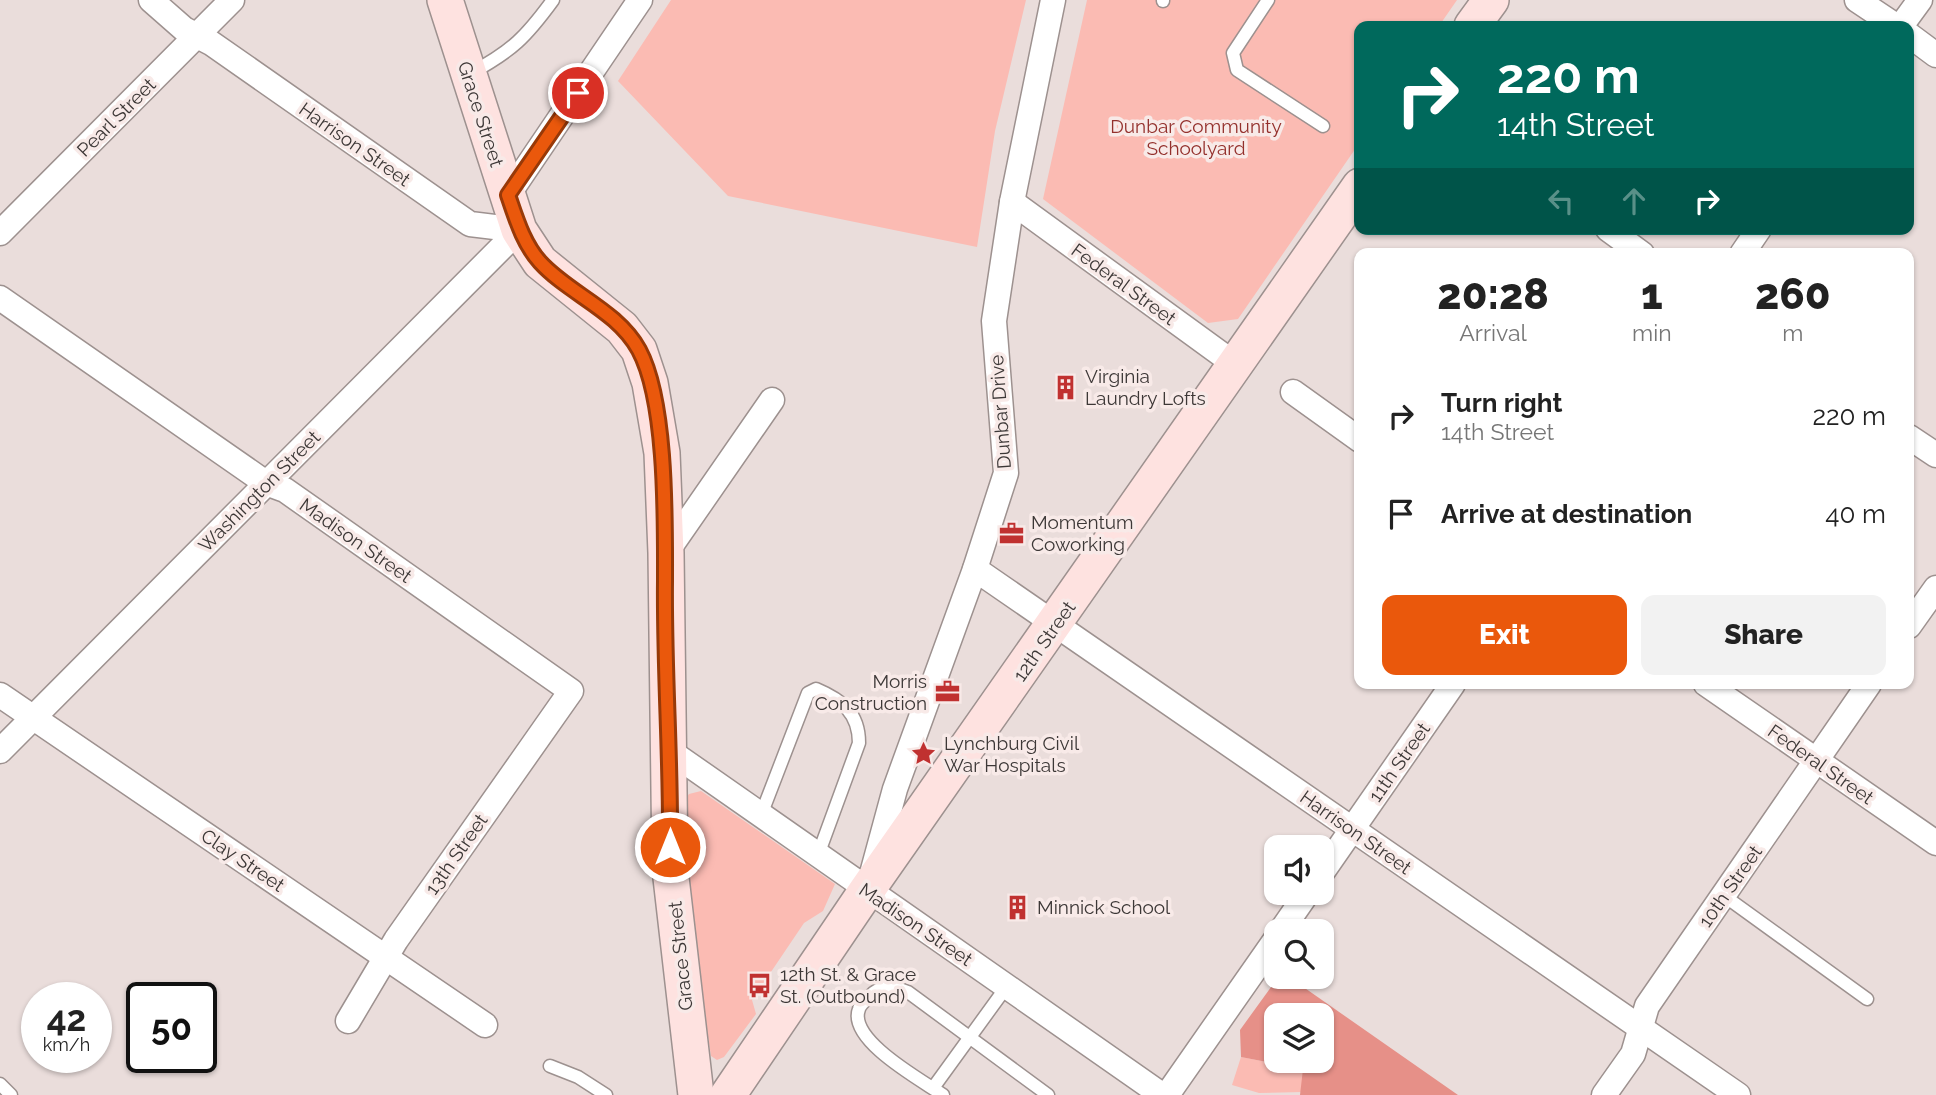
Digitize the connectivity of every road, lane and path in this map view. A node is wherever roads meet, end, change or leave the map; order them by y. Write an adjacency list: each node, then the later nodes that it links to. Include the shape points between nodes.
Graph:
1 (151, 0): 14 (street, Harrison Street)
2 (232, 0): 14 (street, Pearl Street)
3 (445, 0): 17 (main road, Grace Street)
4 (553, 0): 17 (lane, via 526,36)
5 (640, 0): 19 (street)
6 (1053, 0): 21 (street, Dunbar Drive)
7 (1268, 0): 18 (lane, via 1233,53 1237,70)
8 (1491, 0): 11 (main road)
9 (1857, 0): 12 (street)
10 (1920, 0): 13 (street)
11 (1476, 21)
12 (1890, 21)
13 (1902, 21)
14 (197, 36): 22 (street, Harrison Street, via 470,224); 23 (street, Pearl Street)
15 (1914, 40): 16 (street)
16 (1936, 55)
17 (468, 75): 19 (main road, Grace Street)
18 (1323, 126)
19 (508, 195): 22 (main road, Grace Street)
20 (1354, 195): 27 (main road, 12th Street)
21 (1012, 202): 27 (street, Federal Street); 35 (street, Dunbar Drive, via 994,321 1006,473)
22 (519, 230): 33 (street, Washington Street); 34 (main road, Grace Street, via 540,262 622,328 639,350 650,383 662,453)
23 (0, 233)
24 (1616, 235): 25 (street)
25 (1634, 248)
26 (0, 298): 33 (street, Madison Street)
27 (1236, 365): 38 (main road, 12th Street)
28 (1293, 392): 30 (street)
29 (772, 400): 34 (street)
30 (1354, 436)
31 (1914, 440): 32 (street)
32 (1936, 455)
33 (266, 484): 42 (street, Madison Street, via 285,490); 44 (street, Washington Street)
34 (666, 553): 46 (main road, Grace Street)
35 (975, 569): 38 (street, Harrison Street); 53 (street, Dunbar Drive, via 895,789)
36 (1936, 588): 37 (street)
37 (1914, 619)
38 (1054, 626): 49 (street, Harrison Street); 53 (main road, 12th Street)
39 (1450, 689): 49 (street, 11th Street)
40 (1713, 689): 47 (street, Federal Street)
41 (1866, 689): 47 (street, 10th Street)
42 (571, 691): 56 (street, 13th Street, via 396,940)
43 (0, 695): 44 (street, Clay Street)
44 (33, 718): 45 (street, Washington Street); 56 (street, Clay Street)
45 (0, 751)
46 (671, 752): 48 (street, Madison Street); 68 (main road, Grace Street, via 670,869)
47 (1816, 762): 50 (street, Federal Street); 54 (street, 10th Street)
48 (761, 816): 51 (street, Madison Street); 51 (lane, via 808,693 816,689 828,694 850,711 859,725 859,743)
49 (1352, 830): 52 (street, 11th Street); 61 (street, Harrison Street)
50 (1936, 843)
51 (818, 855): 53 (street, Madison Street)
52 (1334, 856)
53 (867, 890): 57 (street, Madison Street); 69 (main road, 12th Street)
54 (1723, 895): 58 (lane); 61 (street, 10th Street, via 1647,1006)
55 (1264, 956): 71 (street)
56 (388, 959): 59 (street, 13th Street); 60 (street, Clay Street)
57 (1007, 986): 62 (lane); 71 (street, Madison Street)
58 (1867, 999)
59 (348, 1021)
60 (485, 1025)
61 (1642, 1030): 72 (street, 10th Street, via 1633,1054); 73 (street, Harrison Street)
62 (970, 1038): 65 (lane); 65 (lane, via 908,992 889,985 877,989 859,1009 864,1037); 70 (lane)
63 (550, 1066): 67 (lane)
64 (0, 1084): 66 (lane)
65 (938, 1091)
66 (11, 1095)
67 (606, 1095)
68 (696, 1095)
69 (728, 1095)
70 (1048, 1095)
71 (1165, 1095)
72 (1604, 1095)
73 (1738, 1095)

